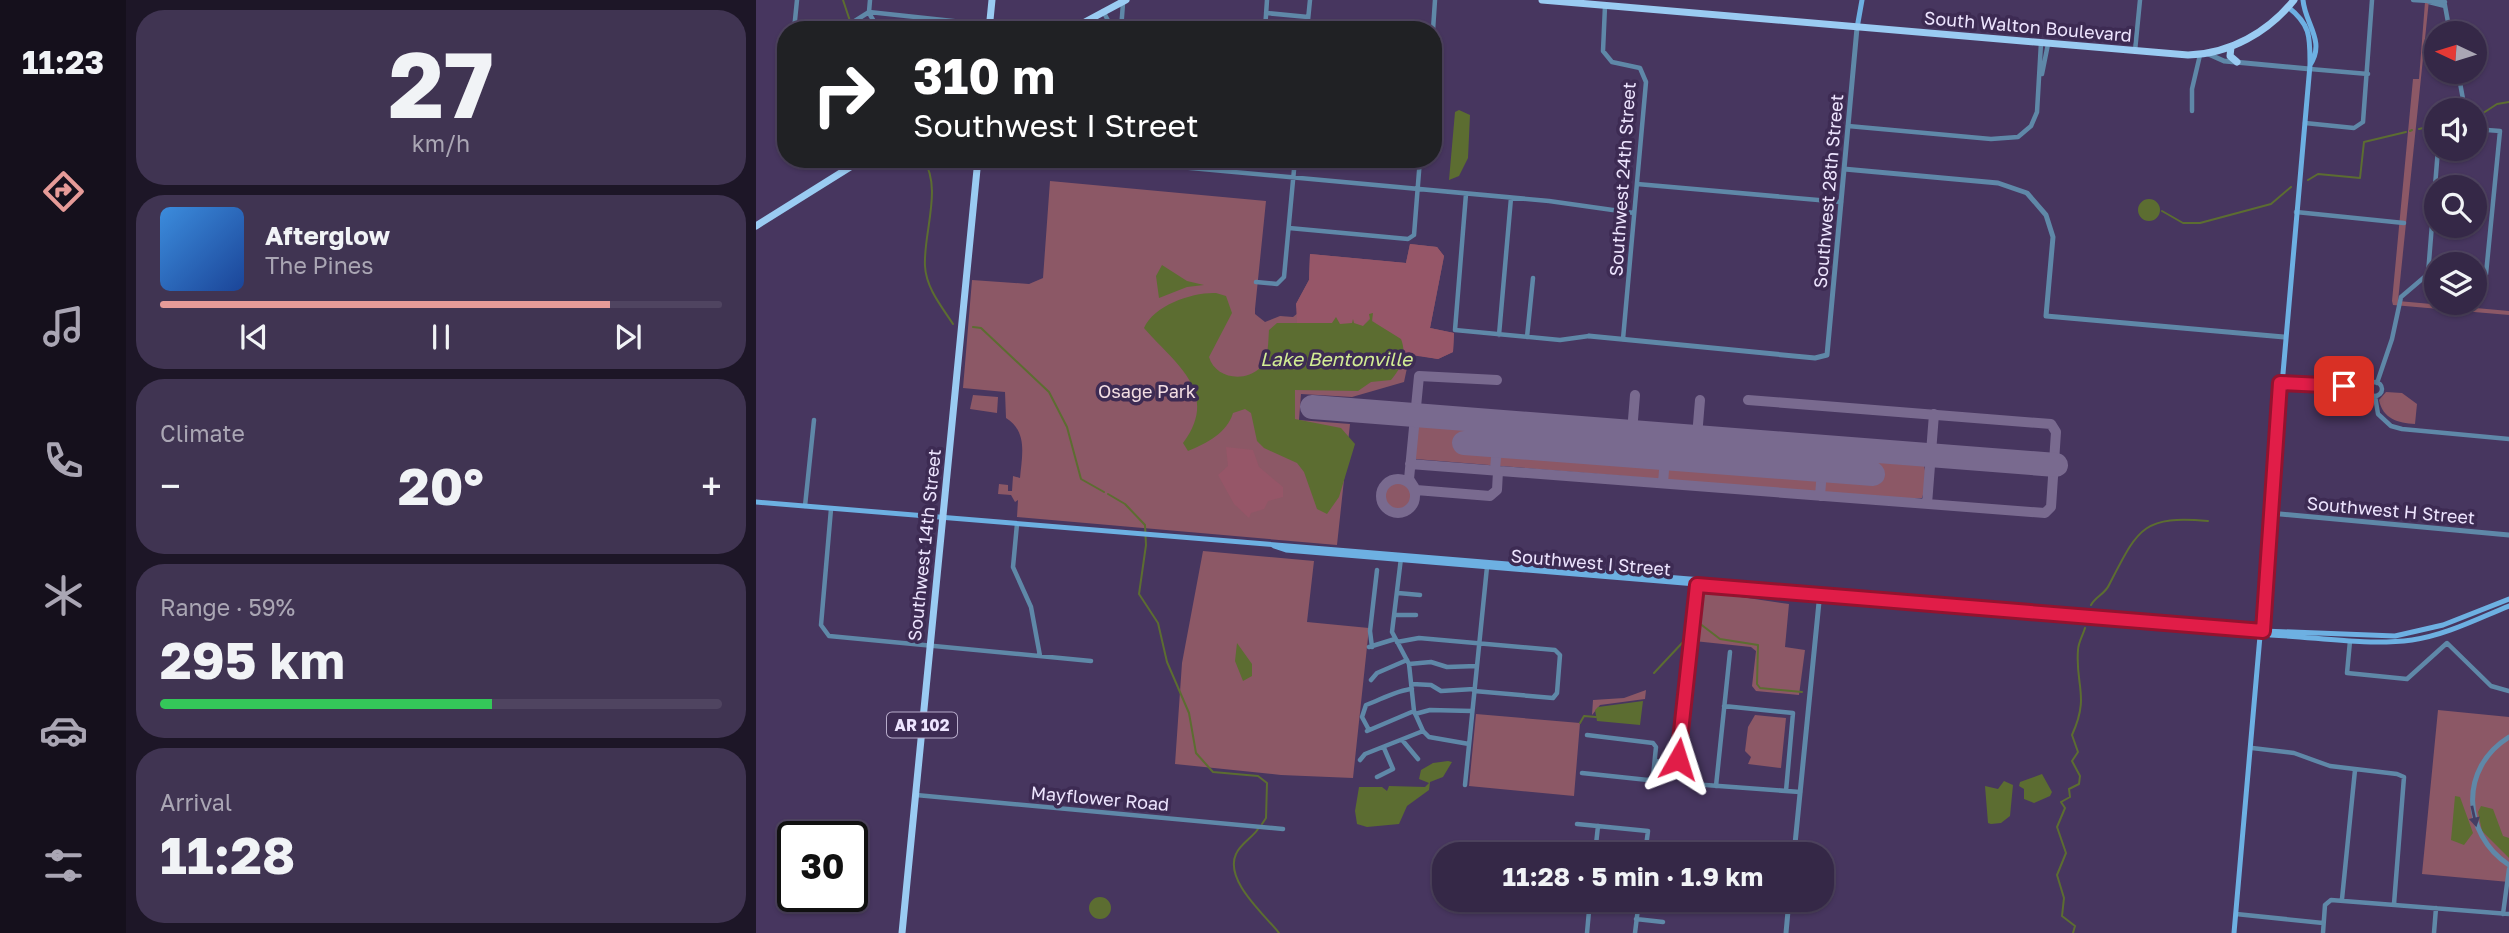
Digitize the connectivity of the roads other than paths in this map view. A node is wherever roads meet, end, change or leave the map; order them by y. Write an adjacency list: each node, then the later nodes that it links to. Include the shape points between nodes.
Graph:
1 (797, 0): 24 (street)
2 (870, 0): 21 (street)
3 (992, 0): 28 (main road)
4 (1267, 0): 22 (street)
5 (1310, 0): 23 (street)
6 (1436, 0): 34 (street)
7 (1542, 0): 8 (main road, South Walton Boulevard)
8 (1549, 0): 19 (main road, South Walton Boulevard)
9 (1862, 0): 36 (main road)
10 (2140, 0): 39 (street)
11 (2294, 0): 18 (main road, South Walton Boulevard)
12 (2304, 0): 42 (main road, via 2316,39 2316,56)
13 (2372, 0): 43 (street)
14 (2413, 0): 16 (street)
15 (1124, 1): 20 (main road); 31 (street)
16 (2428, 1): 17 (street)
17 (2445, 2): 35 (street)
18 (2286, 4): 38 (main road, South Walton Boulevard, via 2263,30); 42 (main road, via 2307,28)
19 (1605, 6): 36 (main road, South Walton Boulevard); 56 (street, Southwest 24th Street, via 1603,51 1612,62 1640,68 1646,82)
20 (1103, 10): 29 (main road); 30 (street)
21 (869, 12): 25 (street); 26 (street); 27 (street)
22 (1266, 13): 23 (street); 32 (street)
23 (1308, 17): 33 (street)
24 (795, 21)
25 (855, 21)
26 (874, 21)
27 (942, 21)
28 (990, 21)
29 (1085, 21)
30 (1108, 21)
31 (1122, 21)
32 (1266, 21)
33 (1308, 21)
34 (1434, 21)
35 (2448, 21)
36 (1857, 28): 37 (main road, South Walton Boulevard); 46 (street, Southwest 28th Street)
37 (2044, 44): 39 (main road, South Walton Boulevard); 46 (street, via 2035,120 2012,138)
38 (2231, 47): 40 (main road, South Walton Boulevard); 41 (main road, via 2230,56)
39 (2135, 51): 40 (main road, South Walton Boulevard)
40 (2203, 54): 41 (street); 44 (street)
41 (2237, 62): 42 (street)
42 (2310, 67): 43 (street); 45 (main road)
43 (2368, 74): 45 (street, via 2361,125)
44 (2192, 111)
45 (2305, 123): 61 (main road)
46 (1848, 126): 54 (street, Southwest 28th Street)
47 (2487, 130): 67 (street, via 2500,131)
48 (2437, 161): 66 (street)
49 (847, 168): 64 (main road)
50 (977, 168): 86 (main road, Southwest 14th Street / AR 102)
51 (1190, 168): 55 (street)
52 (1294, 168): 55 (street)
53 (1419, 168): 57 (street)
54 (1844, 169): 60 (street, Southwest 28th Street); 74 (street, via 1998,183 2027,193 2041,207 2052,230 2046,316)
55 (1293, 178): 57 (street); 65 (street)
56 (1637, 184): 60 (street); 62 (street, Southwest 24th Street)
57 (1417, 190): 58 (street); 65 (street, via 1414,235 1408,239)
58 (1466, 194): 59 (street); 71 (street, via 1455,330)
59 (1511, 198): 62 (street); 71 (street)
60 (1841, 202): 75 (street, Southwest 28th Street, via 1826,355 1815,358)
61 (2296, 212): 63 (street); 74 (main road)
62 (1634, 213): 75 (street, Southwest 24th Street)
63 (2404, 223)
64 (756, 226)
65 (1289, 228): 70 (street, via 1282,282)
66 (2430, 252)
67 (2487, 264)
68 (2424, 277): 77 (street, via 2401,296)
69 (1533, 278): 73 (street)
70 (1256, 282)
71 (1499, 335): 73 (street)
72 (1589, 336): 73 (street, via 1560,340); 75 (street)
73 (1527, 337)
74 (2284, 337): 76 (main road)
75 (1623, 339)
76 (2280, 381): 78 (street); 85 (main road)
77 (2377, 383): 78 (street); 79 (street, via 2382,390)
78 (2369, 388): 79 (street)
79 (2375, 396): 81 (street, via 2378,414 2396,428)
80 (814, 420): 83 (street)
81 (2509, 439)
82 (756, 502): 83 (main road, Southwest I Street)
83 (805, 506): 84 (main road, Southwest I Street)
84 (831, 509): 86 (main road, Southwest I Street); 104 (street, via 824,633)
85 (2270, 513): 88 (street, Southwest H Street); 100 (main road)
86 (942, 517): 87 (main road, Southwest I Street); 104 (main road, Southwest 14th Street / AR 102)
87 (1017, 524): 89 (main road, Southwest I Street, via 1271,545 1286,551); 106 (street, via 1013,567 1031,607)
88 (2509, 535)
89 (1401, 556): 90 (main road, Southwest I Street); 94 (street)
90 (1487, 564): 92 (main road, Southwest I Street); 93 (main road, Southwest I Street); 103 (street)
91 (1377, 570): 101 (street, via 1370,647)
92 (1697, 585): 93 (main road, Southwest I Street); 127 (street)
93 (1819, 592): 100 (main road, Southwest I Street, via 2053,609); 134 (street)
94 (1398, 593): 95 (street); 98 (street)
95 (1420, 595)
96 (2509, 599): 100 (main road, Southwest I Street, via 2443,625 2395,636)
97 (2509, 606): 102 (main road, Southwest I Street, via 2426,637)
98 (1394, 615): 99 (street); 101 (street)
99 (1416, 615)
100 (2263, 631): 102 (main road, Southwest I Street); 123 (main road)
101 (1396, 640): 103 (street, via 1413,637); 108 (street)
102 (2350, 641): 113 (street, via 2347,673 2407,679 2447,643 2494,688)
103 (1479, 643): 109 (street); 112 (street, via 1555,650 1560,658 1557,693 1549,698)
104 (930, 646): 106 (street); 135 (main road, Southwest 14th Street / AR 102)
105 (1730, 652): 114 (street)
106 (1040, 656): 107 (street)
107 (1091, 661)
108 (1408, 662): 109 (street, via 1449,668); 110 (street, via 1377,673); 111 (street)
109 (1476, 666): 112 (street)
110 (1371, 680)
111 (1412, 687): 112 (street); 116 (street); 116 (street, via 1366,705 1362,717 1368,730)
112 (1474, 690): 115 (street)
113 (2509, 691)
114 (1724, 706): 132 (street); 133 (street, via 1793,713)
115 (1472, 711): 116 (street); 121 (street)
116 (1415, 712): 117 (street)
117 (1423, 731): 120 (street); 121 (street, via 1442,741)
118 (1587, 735): 126 (street, via 1651,742)
119 (2509, 737): 142 (street, one-way to 142, via 2483,762 2471,803 2483,841)
120 (1403, 741): 122 (street); 124 (street)
121 (1469, 744): 131 (street)
122 (1384, 748): 125 (street, via 1364,754); 130 (street, via 1393,769)
123 (2252, 748): 128 (street); 149 (main road)
124 (1418, 759)
125 (1360, 760)
126 (1655, 761): 127 (street); 129 (street, via 1653,777 1648,780)
127 (1678, 763): 132 (street, via 1693,768 1692,784)
128 (2355, 770): 143 (street); 144 (street, via 2404,777)
129 (1582, 773)
130 (1377, 777)
131 (1465, 785)
132 (1716, 786): 133 (street)
133 (1786, 791): 134 (street)
134 (1800, 792): 141 (street)
135 (915, 795): 138 (street, Mayflower Road); 154 (main road, Southwest 14th Street / AR 102)
136 (1577, 824): 137 (street)
137 (1598, 826): 139 (street); 140 (street, via 1648,831)
138 (1283, 829)
139 (1596, 842)
140 (1647, 842)
141 (1795, 842)
142 (2509, 867): 150 (street)
143 (2343, 900): 144 (street); 153 (street, via 2329,900)
144 (2394, 904): 145 (street)
145 (2437, 908): 150 (street); 160 (street)
146 (1590, 912): 155 (street)
147 (1637, 912): 151 (street)
148 (1788, 912): 157 (street)
149 (2236, 914): 153 (street); 158 (main road)
150 (2506, 914)
151 (1636, 919): 152 (street); 156 (street)
152 (1663, 922)
153 (2323, 923): 159 (street)
154 (902, 933)
155 (1587, 933)
156 (1635, 933)
157 (1786, 933)
158 (2234, 933)
159 (2323, 933)
160 (2434, 933)

